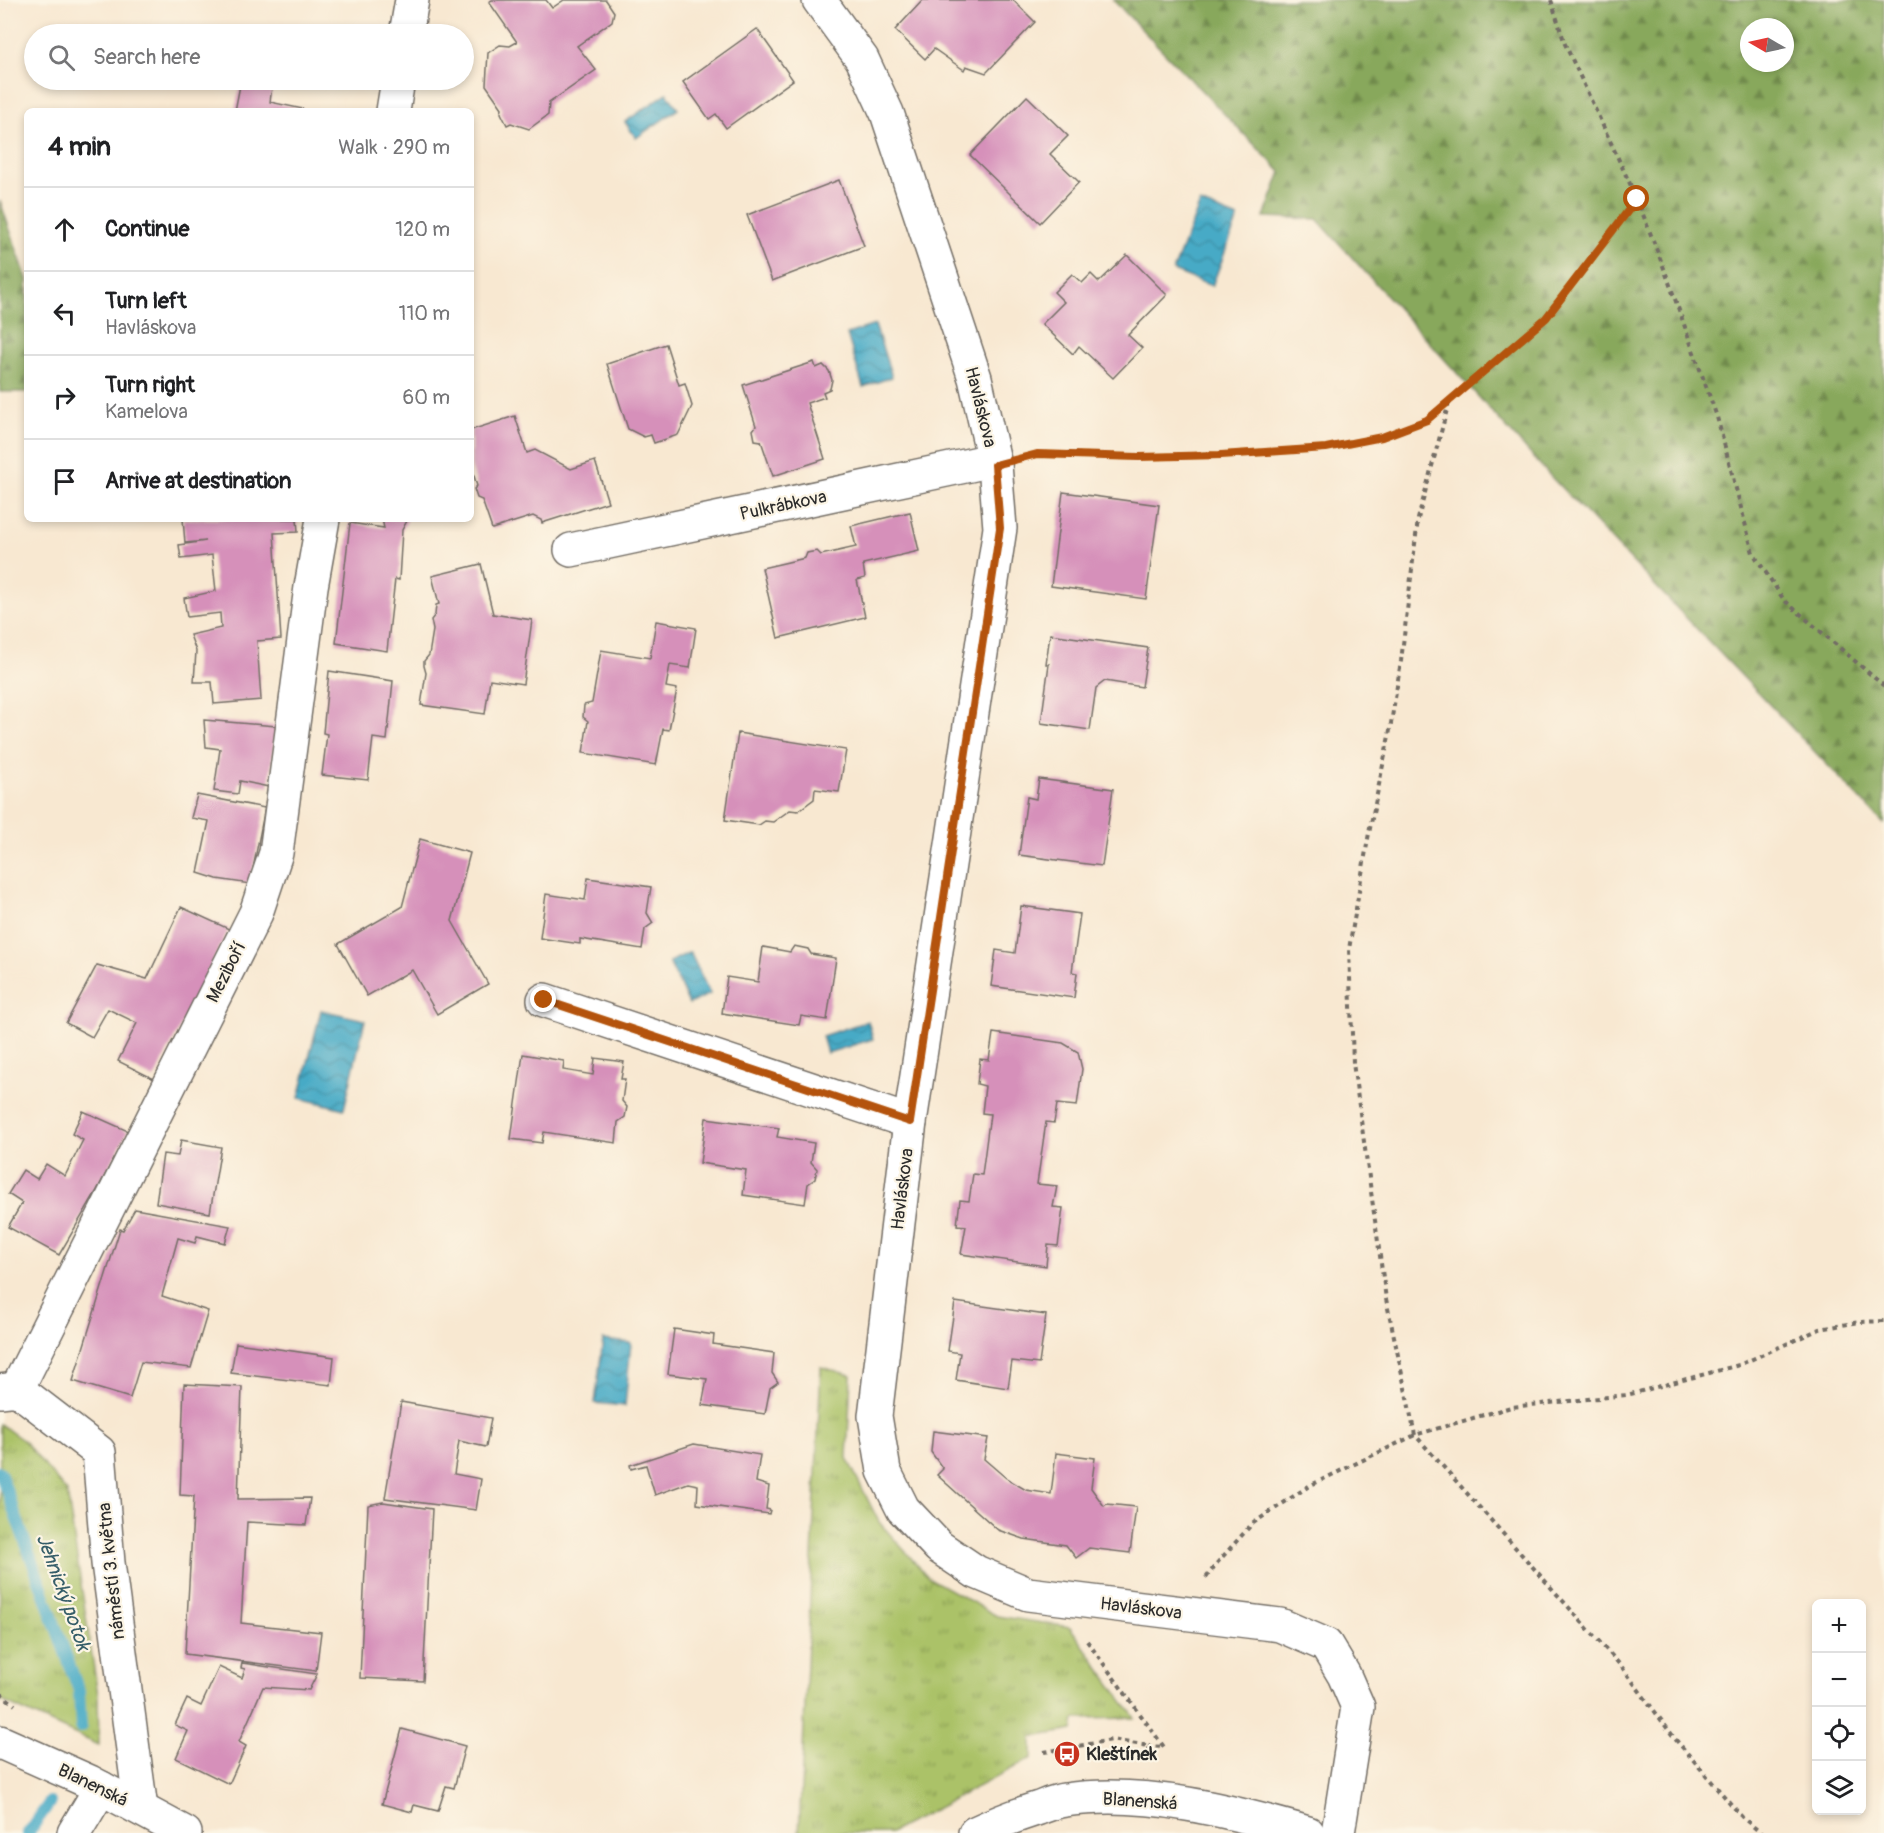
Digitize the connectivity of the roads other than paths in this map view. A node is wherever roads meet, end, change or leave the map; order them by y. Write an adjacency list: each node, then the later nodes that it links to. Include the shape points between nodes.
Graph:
1 (412, 0): 3 (street)
2 (819, 0): 6 (street, Havláskova, via 862,59 887,113 975,378)
3 (408, 24)
4 (396, 90): 5 (street)
5 (393, 108)
6 (995, 465): 8 (street, Pulkrábkova, via 978,463); 10 (street, Havláskova, via 1000,528)
7 (322, 522): 11 (street, Meziboří, via 276,852 256,913)
8 (571, 550)
9 (544, 1000): 10 (street)
10 (910, 1122): 19 (street, Havláskova, via 875,1416 884,1470 903,1509 939,1547 976,1572 1028,1594 1280,1625 1326,1645 1358,1707)
11 (8, 1390): 14 (street, náměstí 3. května, via 99,1452 108,1563)
12 (0, 1742): 13 (street, Blanenská)
13 (101, 1788): 14 (street, Blanenská); 15 (street)
14 (141, 1809): 16 (street, Blanenská)
15 (74, 1833)
16 (185, 1833)
17 (975, 1833): 18 (street, Blanenská, via 1063,1800 1103,1797 1149,1799 1263,1820)
18 (1308, 1833)
19 (1338, 1833)

